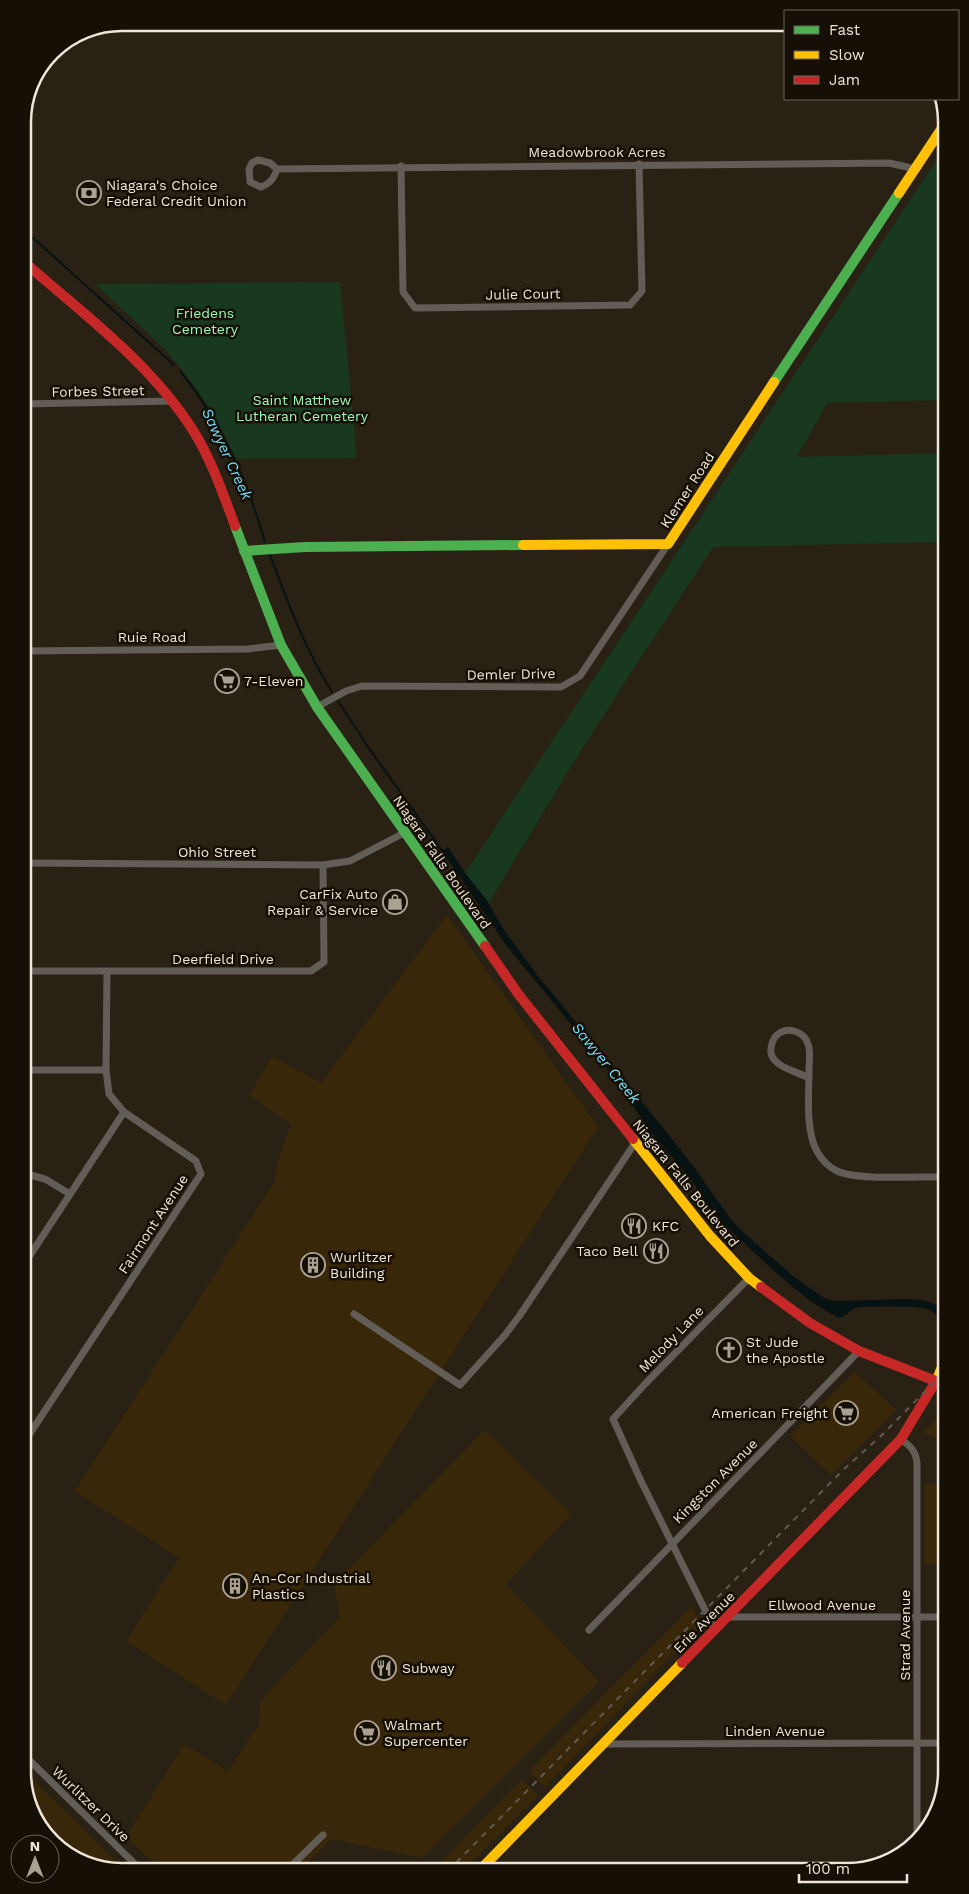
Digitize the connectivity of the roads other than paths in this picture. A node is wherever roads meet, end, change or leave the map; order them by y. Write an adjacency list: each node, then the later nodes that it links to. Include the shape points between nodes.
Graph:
1 (938, 135): 5 (main road, Klemer Road)
2 (640, 164): 3 (street, Meadowbrook Acres); 3 (street, Julie Court, via 642,292 630,305 415,308 403,292); 5 (street, Meadowbrook Acres, via 890,163)
3 (401, 166): 4 (street, Meadowbrook Acres)
4 (277, 169)
5 (916, 169): 9 (main road, Klemer Road)
6 (31, 268): 7 (main road, Niagara Falls Boulevard, via 143,366)
7 (173, 401): 8 (street, Forbes Street); 10 (main road, Niagara Falls Boulevard, via 195,433 213,469)
8 (31, 404)
9 (668, 544): 10 (main road, Klemer Road, via 334,546); 13 (street, Demler Drive, via 580,676 561,687 362,686 346,690)
10 (244, 551): 11 (main road, Niagara Falls Boulevard)
11 (281, 645): 12 (street, Ruie Road, via 248,649); 13 (main road, Niagara Falls Boulevard)
12 (31, 651)
13 (316, 708): 14 (main road, Niagara Falls Boulevard)
14 (404, 833): 16 (street, Ohio Street, via 350,861); 23 (main road, Niagara Falls Boulevard, via 524,1001)
15 (31, 863): 16 (street, Ohio Street)
16 (323, 865): 18 (street, Deerfield Drive, via 324,962 311,971)
17 (31, 972): 18 (street, Deerfield Drive)
18 (107, 972): 20 (street, Fairmont Avenue)
19 (31, 1070): 20 (street)
20 (106, 1070): 22 (street, Fairmont Avenue, via 109,1094)
21 (809, 1078): 21 (street, via 808,1043 799,1032 788,1029 779,1033 772,1041 770,1051 773,1060); 25 (street, via 812,1138 818,1153 829,1165 853,1176)
22 (124, 1112): 26 (street); 33 (street, Fairmont Avenue, via 196,1161 201,1174)
23 (634, 1143): 28 (main road, Niagara Falls Boulevard); 29 (street, via 505,1336 460,1385)
24 (31, 1176): 26 (street, via 45,1179)
25 (938, 1177)
26 (70, 1194): 27 (street)
27 (31, 1252)
28 (749, 1278): 30 (main road, Niagara Falls Boulevard, via 798,1315); 35 (street, Melody Lane, via 613,1419)
29 (354, 1314)
30 (859, 1351): 32 (main road, Niagara Falls Boulevard); 35 (street, Kingston Avenue)
31 (938, 1376): 32 (main road, Erie Avenue)
32 (936, 1381): 34 (main road, Erie Avenue)
33 (31, 1430)
34 (901, 1439): 36 (main road, Erie Avenue); 37 (street, Strad Avenue, via 916,1454)
35 (672, 1543): 39 (street, Kingston Avenue); 40 (street)
36 (728, 1617): 37 (street, Ellwood Avenue); 40 (main road, Erie Avenue)
37 (917, 1617): 38 (street, Ellwood Avenue); 41 (street, Strad Avenue)
38 (938, 1617)
39 (589, 1630)
40 (715, 1630): 43 (main road, Erie Avenue)
41 (917, 1742): 42 (street, Linden Avenue); 43 (street, Linden Avenue); 45 (street, Strad Avenue)
42 (938, 1743)
43 (603, 1744): 49 (main road, Erie Avenue)
44 (31, 1763): 47 (street, Wurlitzer Drive)
45 (917, 1829)
46 (323, 1835): 48 (street)
47 (134, 1863)
48 (294, 1863)
49 (487, 1863)

